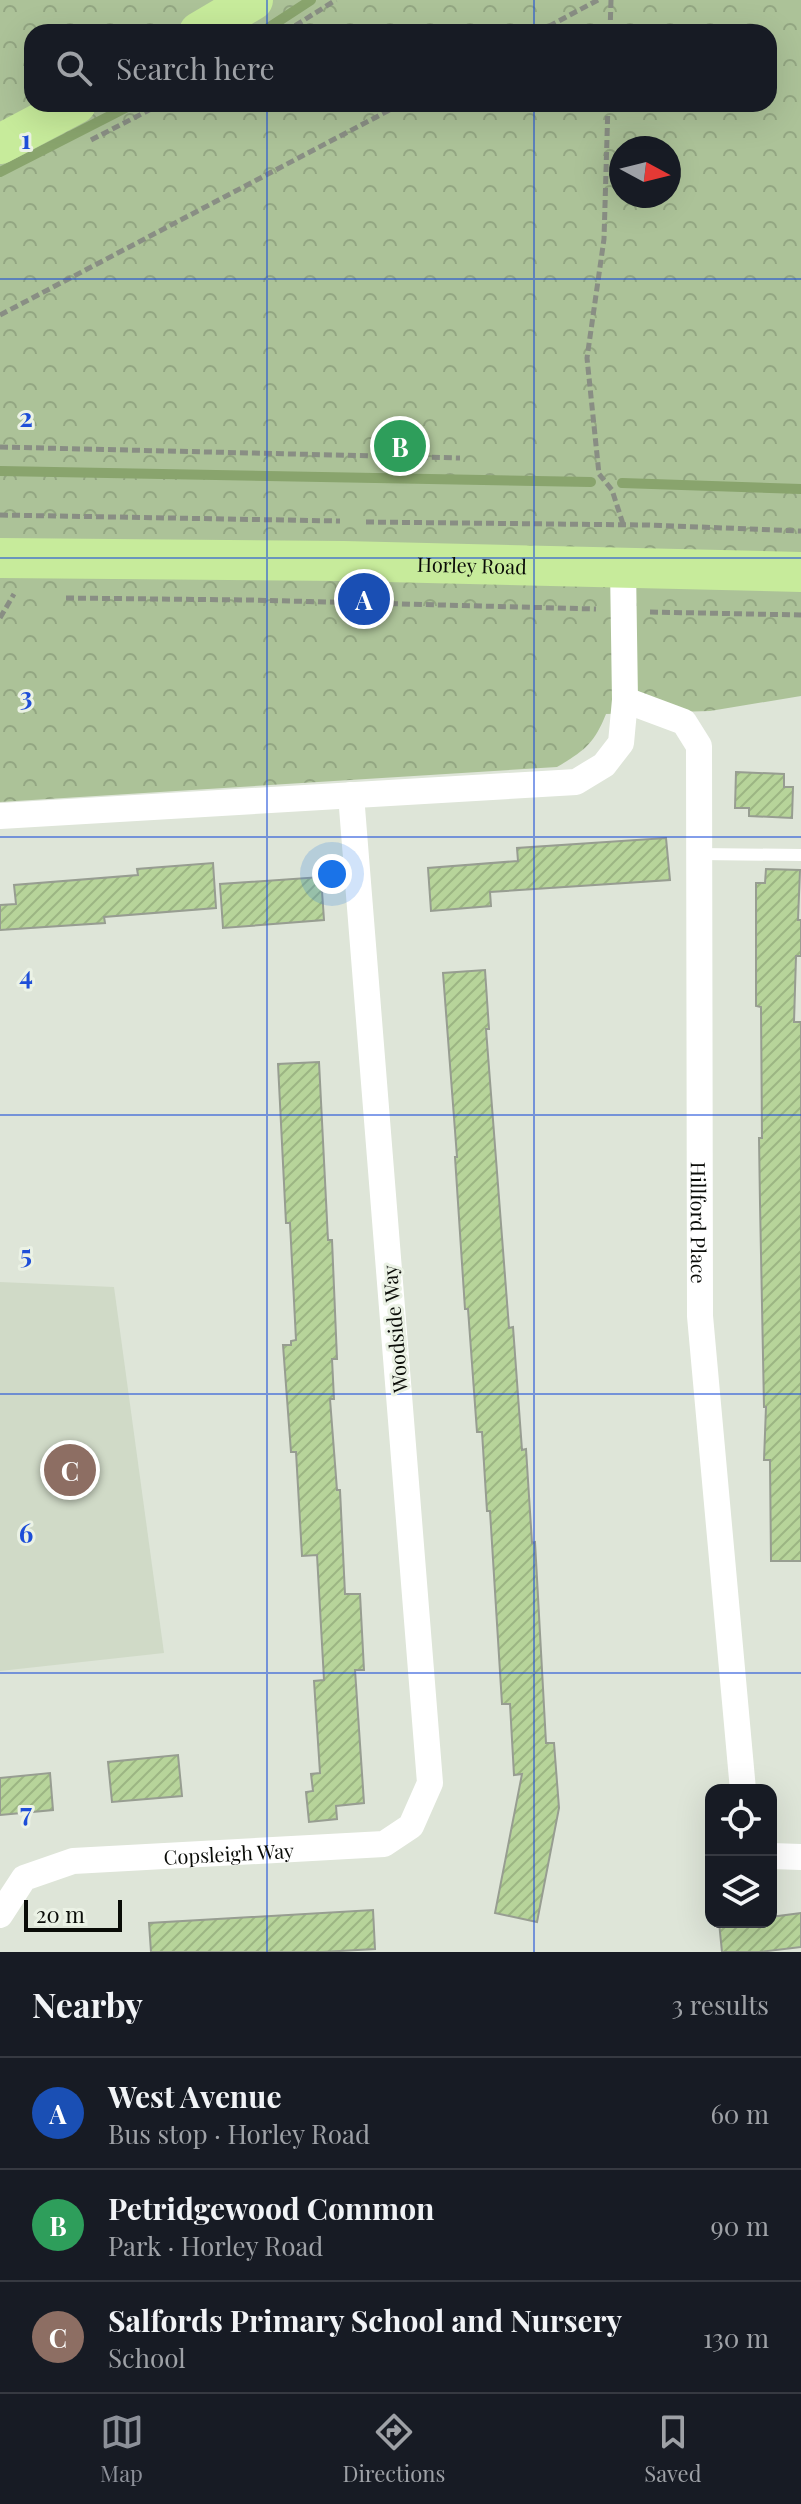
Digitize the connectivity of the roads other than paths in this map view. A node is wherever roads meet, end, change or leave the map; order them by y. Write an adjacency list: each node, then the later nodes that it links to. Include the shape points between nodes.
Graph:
1 (253, 0): 2 (main road)
2 (212, 24)
3 (61, 112): 4 (main road)
4 (0, 144)
5 (0, 558): 6 (main road, Horley Road)
6 (630, 568): 7 (main road, Horley Road); 8 (street, via 623,611)
7 (801, 572)
8 (625, 700): 9 (street, via 621,743 604,765 576,782); 11 (street, Hillford Place, via 684,722 699,746)
9 (351, 795): 10 (street); 14 (street, Woodside Way, via 430,1783 411,1826)
10 (0, 816)
11 (699, 854): 12 (lane); 13 (street, Hillford Place, via 700,1316)
12 (801, 855)
13 (742, 1784)
14 (384, 1844): 17 (street, Copsleigh Way, via 73,1861 24,1878)
15 (777, 1856): 16 (street)
16 (801, 1857)
17 (0, 1915)

